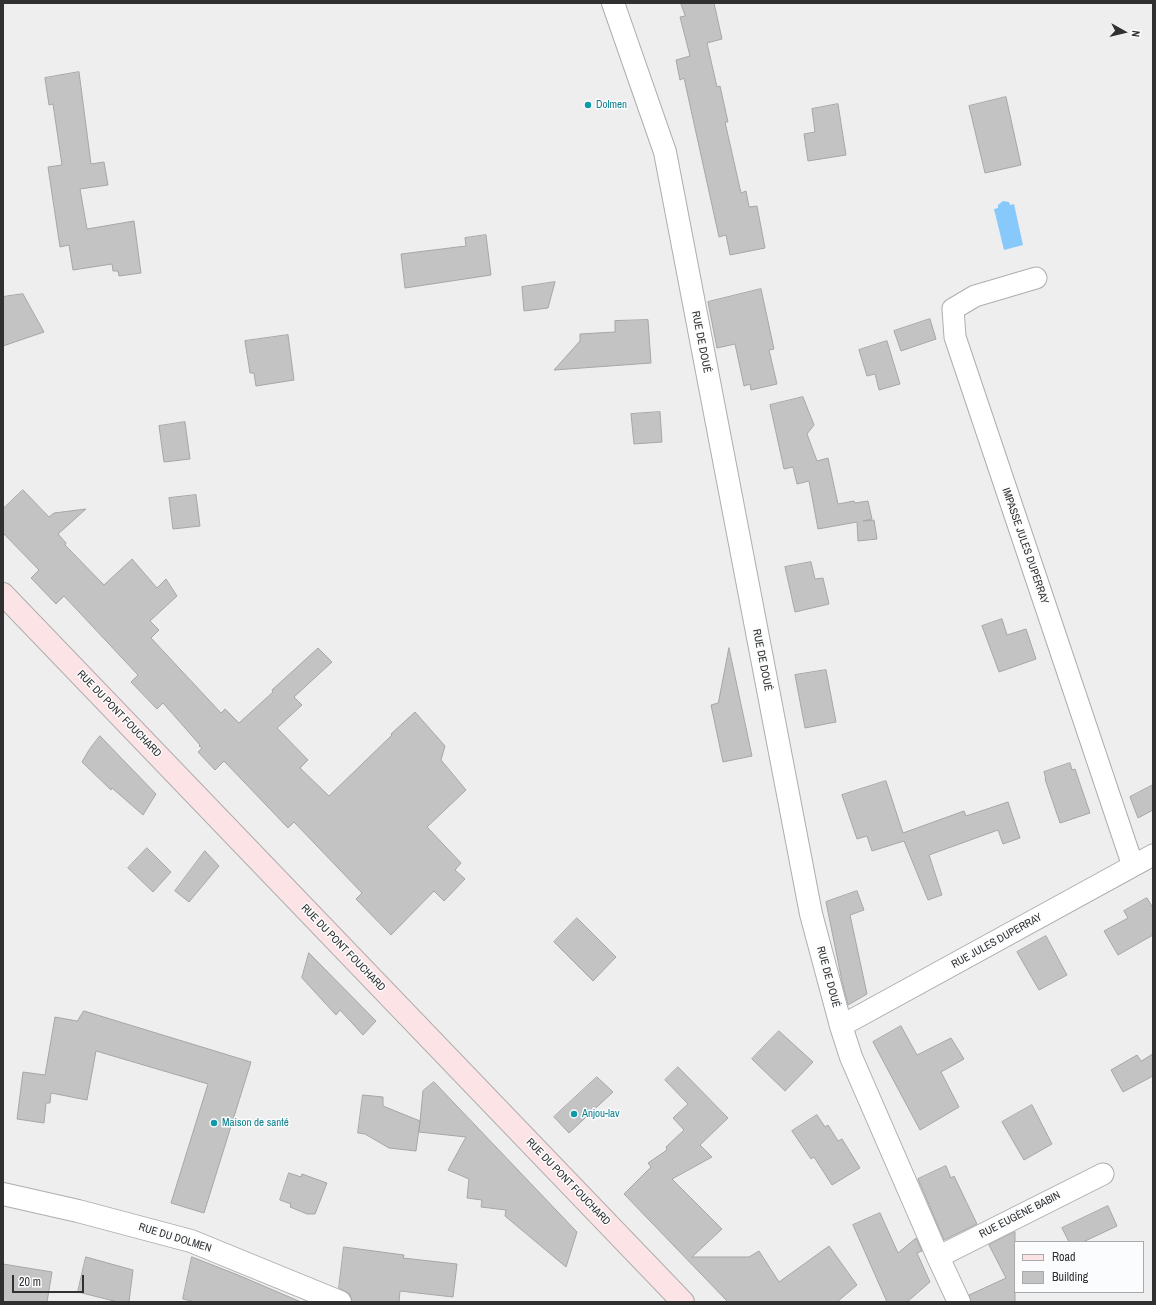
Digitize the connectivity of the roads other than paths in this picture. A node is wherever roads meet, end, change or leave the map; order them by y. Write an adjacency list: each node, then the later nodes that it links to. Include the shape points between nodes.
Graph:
1 (613, 3): 6 (street, RUE DE DOUÉ, via 665,152 811,914)
2 (1036, 278): 5 (street, IMPASSE JULES DUPERRAY, via 975,296 953,309 955,337)
3 (3, 594): 11 (main road, RUE DU PONT FOUCHARD)
4 (1153, 855): 5 (street, RUE JULES DUPERRAY)
5 (1133, 866): 6 (street, RUE JULES DUPERRAY)
6 (841, 1026): 9 (street, RUE DE DOUÉ)
7 (1103, 1174): 9 (street, RUE EUGÈNE BABIN)
8 (3, 1194): 10 (street, RUE DU DOLMEN, via 191,1241)
9 (938, 1257): 12 (street, RUE DE DOUÉ)
10 (340, 1302)
11 (683, 1302)
12 (959, 1302)

